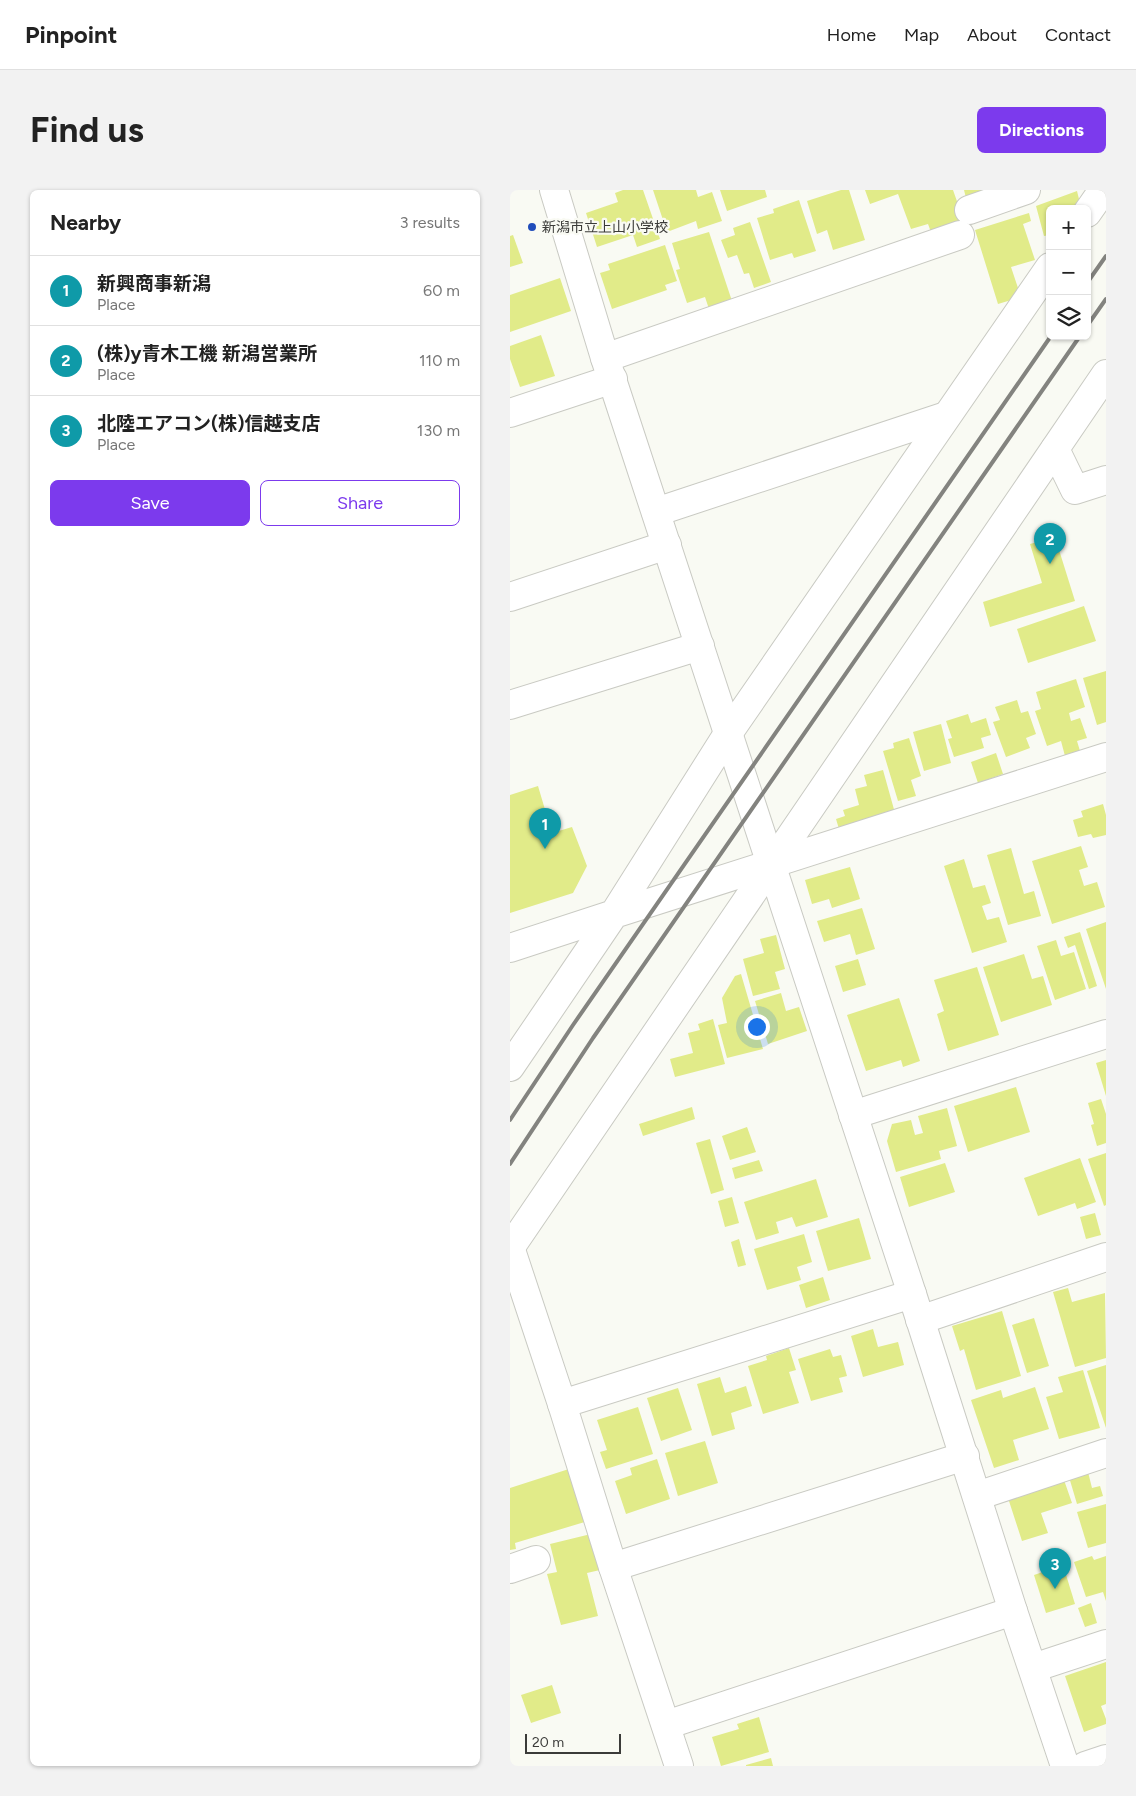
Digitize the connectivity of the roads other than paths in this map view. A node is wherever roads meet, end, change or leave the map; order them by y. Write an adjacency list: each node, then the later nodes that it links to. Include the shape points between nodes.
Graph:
1 (555, 190): 8 (street)
2 (1026, 190): 5 (street)
3 (1103, 190): 4 (street)
4 (1091, 207)
5 (969, 210)
6 (960, 235): 8 (street)
7 (1046, 273): 11 (street)
8 (609, 369): 10 (street); 14 (street)
9 (1106, 374): 12 (street)
10 (510, 413)
11 (946, 416): 14 (street); 19 (street)
12 (1055, 449): 13 (street, via 1074,490); 21 (street)
13 (1106, 480)
14 (656, 512): 15 (street)
15 (667, 545): 16 (street); 17 (street)
16 (510, 597)
17 (700, 646): 18 (street); 19 (street)
18 (510, 705)
19 (728, 732): 21 (street); 22 (street)
20 (1106, 757): 21 (street)
21 (771, 864): 22 (street); 26 (street); 27 (street)
22 (614, 914): 23 (street); 25 (street)
23 (510, 948)
24 (1106, 1034): 26 (street)
25 (510, 1067)
26 (853, 1115): 29 (street)
27 (510, 1247): 31 (street)
28 (1106, 1257): 30 (street)
29 (912, 1294): 30 (street); 31 (street)
30 (920, 1320): 33 (street)
31 (562, 1404): 36 (street)
32 (1106, 1453): 34 (street)
33 (965, 1456): 34 (street); 36 (street)
34 (977, 1496): 38 (street)
35 (536, 1560): 37 (street)
36 (613, 1568): 41 (street)
37 (510, 1569)
38 (1013, 1611): 40 (street); 41 (street)
39 (1106, 1644): 40 (street)
40 (1033, 1668): 44 (street)
41 (666, 1725): 43 (street)
42 (1106, 1759): 45 (street)
43 (679, 1766)
44 (1065, 1766)
45 (1085, 1766)

